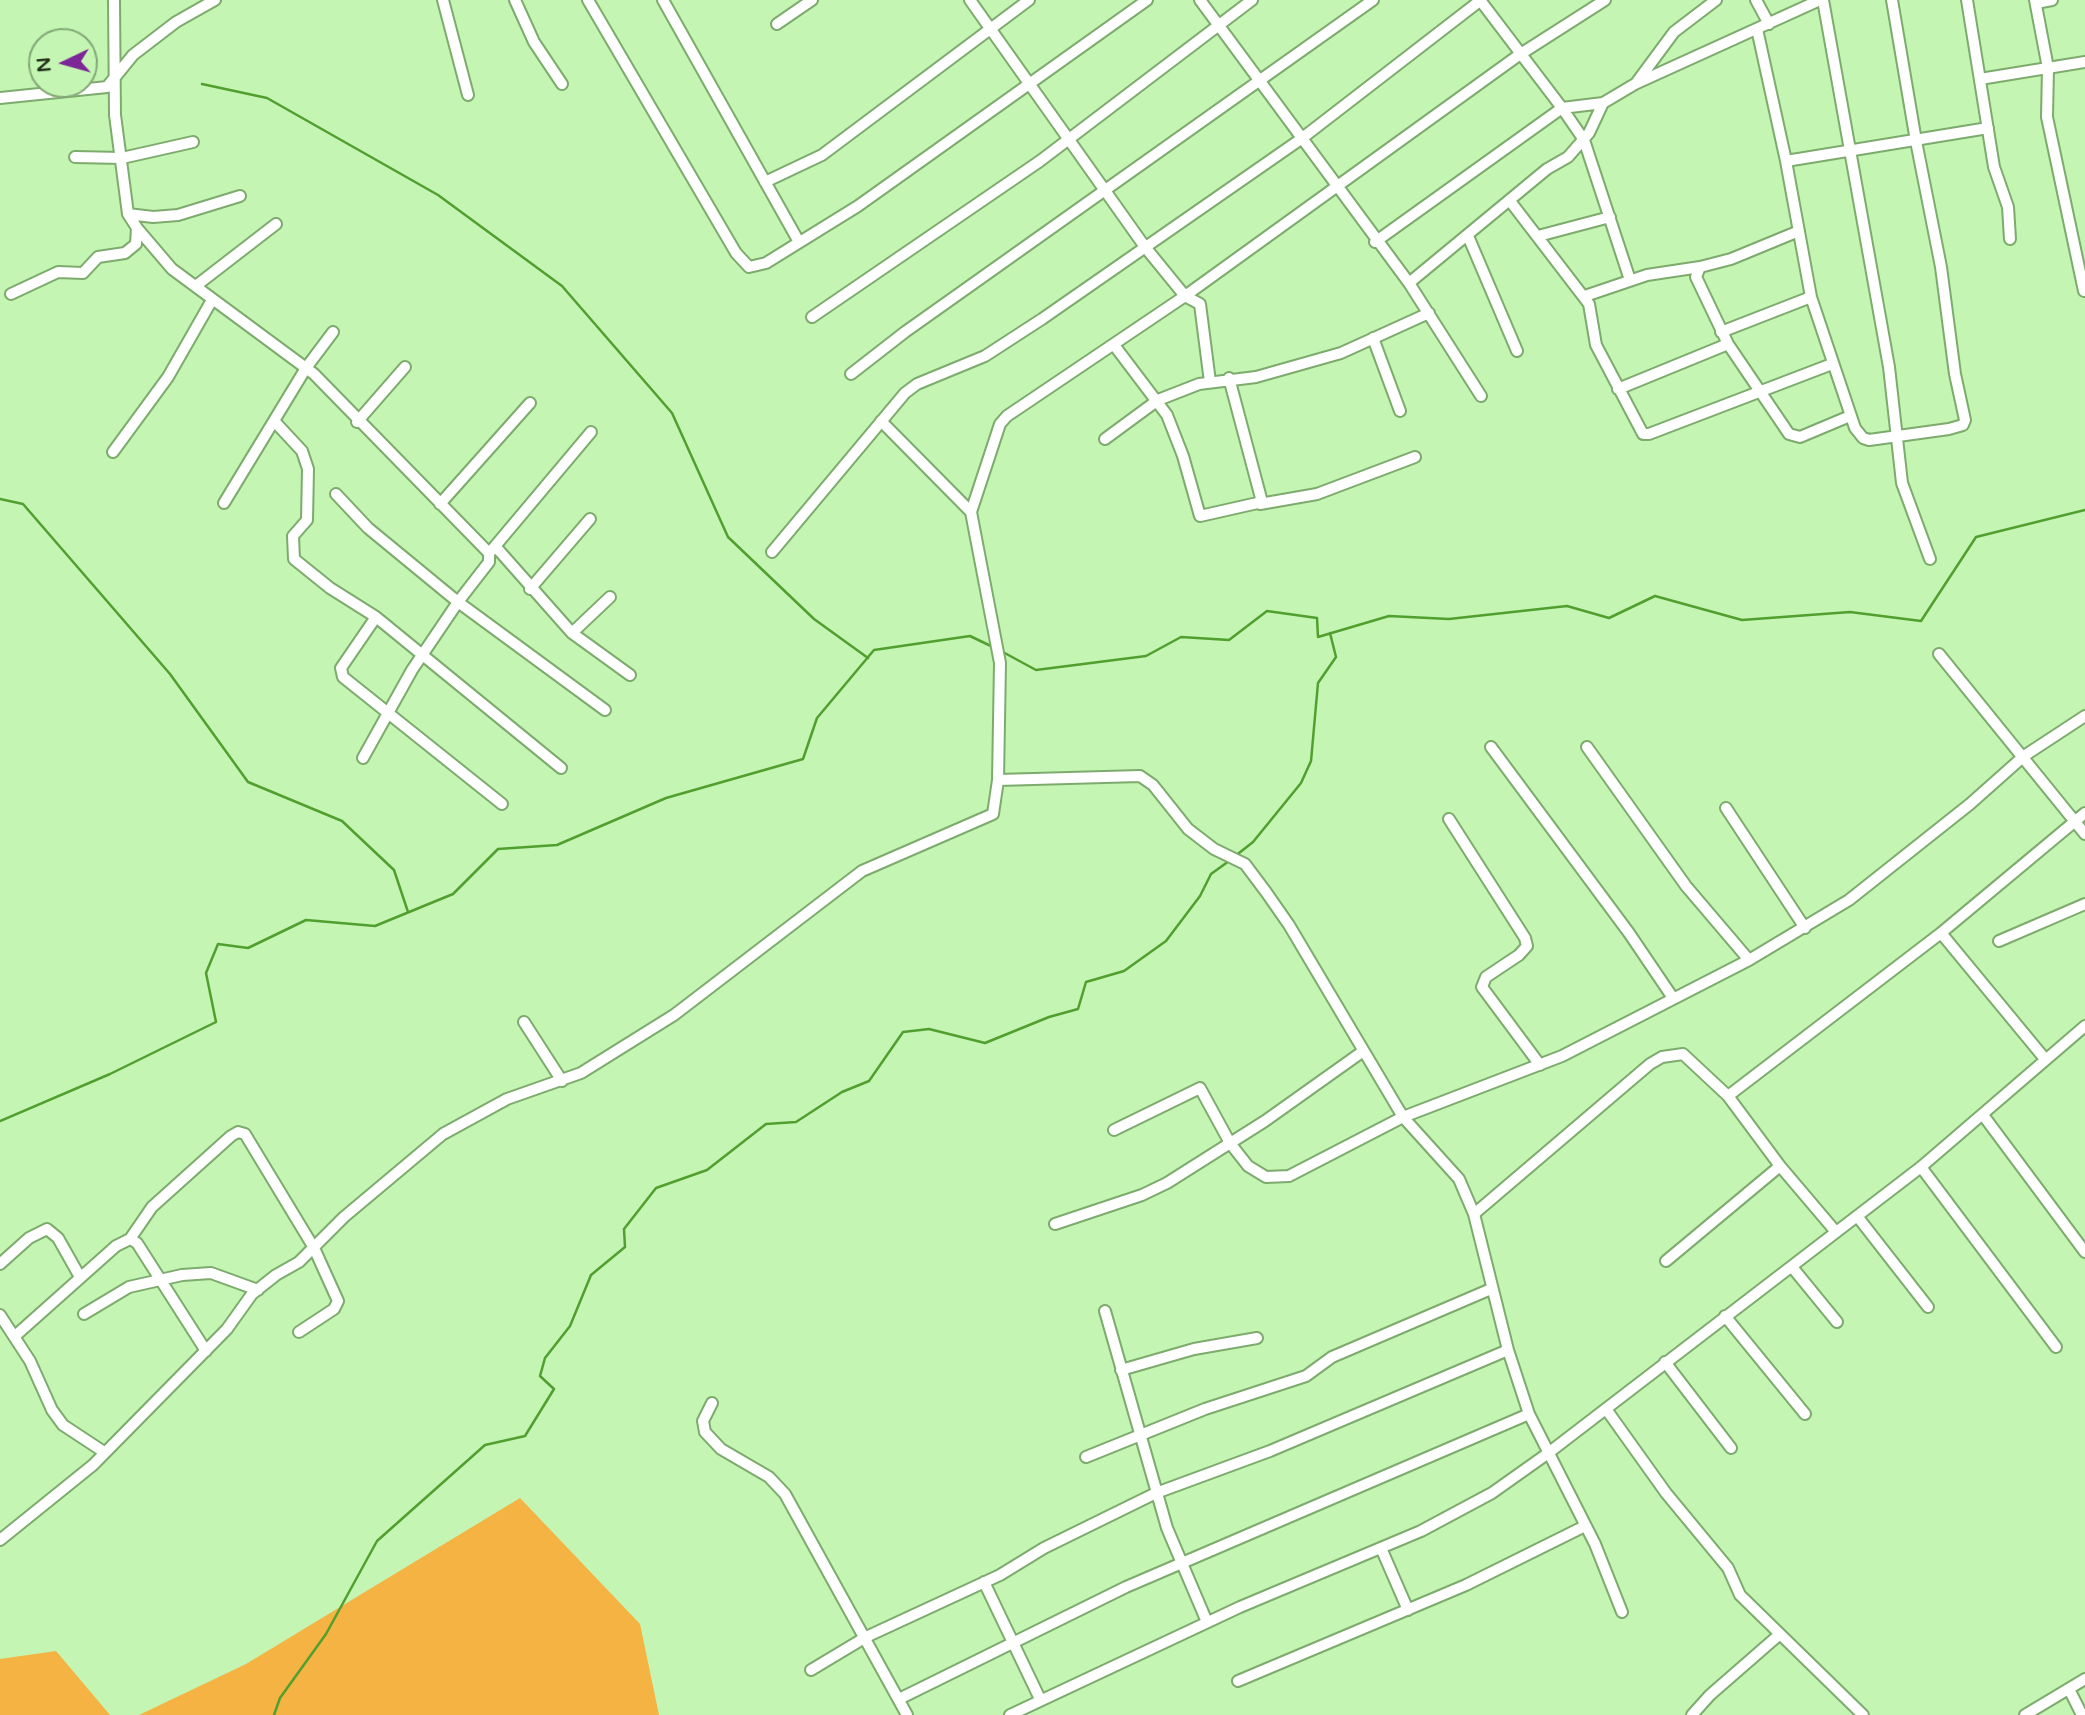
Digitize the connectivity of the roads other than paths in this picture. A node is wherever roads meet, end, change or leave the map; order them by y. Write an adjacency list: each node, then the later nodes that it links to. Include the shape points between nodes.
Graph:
1 (114, 0): 33 (street)
2 (215, 0): 33 (street, via 133,55)
3 (443, 0): 39 (street)
4 (515, 0): 36 (street)
5 (588, 0): 66 (street, via 742,262 759,267)
6 (812, 0): 23 (street)
7 (970, 0): 26 (street)
8 (1029, 0): 26 (street)
9 (1147, 0): 37 (street)
10 (1200, 0): 24 (street)
11 (1252, 0): 24 (street)
12 (1373, 0): 34 (street)
13 (1480, 0): 29 (street); 45 (street)
14 (1605, 0): 29 (street)
15 (1716, 0): 28 (street, via 1674,32)
16 (1756, 0): 25 (street)
17 (1822, 0): 25 (street); 49 (street)
18 (1892, 0): 47 (street)
19 (1967, 0): 35 (street)
20 (2052, 0): 22 (street)
21 (668, 2): 53 (street)
22 (2035, 2): 32 (street)
23 (777, 24)
24 (1217, 24): 34 (street); 44 (street)
25 (1769, 24): 27 (street)
26 (989, 27): 37 (street); 53 (street, via 982,38 822,155)
27 (1757, 29): 30 (street); 52 (street)
28 (1668, 42): 30 (street); 38 (street)
29 (1519, 55): 42 (street); 54 (street)
30 (1682, 62): 38 (street)
31 (2085, 62): 32 (street)
32 (2048, 68): 35 (street); 73 (street, via 2047,117)
33 (115, 79): 40 (street, via 95,90); 51 (street)
34 (1259, 79): 45 (street); 55 (street)
35 (1980, 79): 43 (street)
36 (562, 84)
37 (1030, 84): 44 (street); 66 (street, via 858,206)
38 (1635, 84): 41 (street)
39 (468, 95)
40 (0, 98)
41 (1603, 103): 42 (street); 46 (street)
42 (1562, 108): 46 (street); 67 (street)
43 (1988, 128): 47 (street); 65 (street, via 1994,167 2008,207)
44 (1067, 138): 55 (street); 80 (street, via 991,196)
45 (1301, 139): 54 (street); 68 (street)
46 (1584, 140): 57 (street); 59 (street)
47 (1916, 141): 49 (street); 104 (street, via 1965,423)
48 (193, 142): 51 (street)
49 (1851, 150): 52 (street); 104 (street)
50 (75, 156): 51 (street)
51 (122, 159): 58 (street)
52 (1786, 161): 62 (street)
53 (765, 182): 66 (street)
54 (1336, 188): 67 (street); 75 (street)
55 (1103, 191): 68 (street); 90 (street)
56 (240, 196): 58 (street, via 178,215)
57 (1510, 201): 63 (street); 64 (street)
58 (128, 214): 61 (street)
59 (1610, 217): 64 (street); 70 (street)
60 (276, 224): 72 (street)
61 (137, 229): 72 (street, via 172,269); 74 (street, via 136,244 125,253 98,257 83,273 58,272)
62 (1799, 231): 69 (street); 77 (street)
63 (1468, 236): 71 (street); 86 (street)
64 (1538, 236): 76 (street)
65 (2010, 239)
66 (799, 242)
67 (1376, 242): 71 (street)
68 (1145, 247): 75 (street); 100 (street, via 985,356 917,384)
69 (1700, 267): 70 (street); 82 (street, via 1696,276)
70 (1630, 280): 76 (street)
71 (1409, 283): 79 (street)
72 (197, 285): 78 (street)
73 (2084, 291)
74 (11, 294)
75 (1185, 296): 85 (street); 92 (street, via 1200,304)
76 (1585, 296): 93 (street, via 1596,345)
77 (1811, 296): 82 (street); 87 (street)
78 (212, 300): 89 (street); 106 (street, via 169,377)
79 (1429, 313): 83 (street); 95 (street)
80 (812, 317)
81 (333, 332): 89 (street)
82 (1721, 332): 84 (street)
83 (1373, 338): 91 (street, via 1320,360 1256,377); 98 (street)
84 (1728, 344): 93 (street); 94 (street)
85 (1114, 345): 96 (street); 112 (street, via 1000,424)
86 (1517, 351)
87 (1832, 364): 94 (street); 99 (street)
88 (405, 367): 102 (street)
89 (306, 368): 101 (street); 102 (street)
90 (851, 374)
91 (1229, 378): 92 (street); 111 (street)
92 (1210, 382): 96 (street)
93 (1618, 389): 94 (street, via 1638,430 1649,435)
94 (1763, 392): 99 (street, via 1794,437)
95 (1481, 396)
96 (1158, 400): 105 (street); 111 (street, via 1183,456 1200,516)
97 (530, 402): 110 (street)
98 (1400, 411)
99 (1850, 416): 104 (street, via 1863,438)
100 (881, 421): 112 (street); 115 (street)
101 (275, 422): 109 (street); 120 (street, via 302,451 308,469 307,520 293,536 294,559)
102 (357, 422): 110 (street)
103 (591, 432): 114 (street)
104 (1899, 437): 116 (street, via 1902,484)
105 (1105, 439)
106 (113, 453)
107 (1415, 457): 111 (street, via 1317,494)
108 (336, 494): 119 (street, via 368,528)
109 (224, 503)
110 (440, 504): 114 (street)
111 (1260, 505)
112 (971, 512): 133 (street, via 1000,663)
113 (590, 519): 117 (street)
114 (492, 550): 117 (street); 119 (street, via 489,562)
115 (772, 552)
116 (1930, 559)
117 (530, 589): 121 (street)
118 (610, 597): 121 (street)
119 (458, 602): 123 (street); 125 (street)
120 (376, 617): 123 (street); 126 (street, via 340,672)
121 (572, 633): 124 (street)
122 (1939, 654): 130 (street)
123 (422, 657): 126 (street); 132 (street)
124 (630, 675)
125 (605, 710)
126 (387, 715): 131 (street); 134 (street)
127 (2085, 716): 130 (street)
128 (1491, 747): 144 (street)
129 (1587, 747): 143 (street, via 1686,886)
130 (2024, 755): 136 (street); 140 (street, via 1885,873)
131 (363, 758)
132 (561, 768)
133 (998, 780): 147 (street, via 1140,776 1147,780 1199,839 1245,864 1289,925); 150 (street, via 995,808 989,818 862,871 674,1015)
134 (502, 804)
135 (1726, 808): 140 (street)
136 (2081, 817): 138 (street); 141 (street)
137 (1449, 819): 149 (street, via 1525,938 1527,946 1486,977 1482,987)
138 (2085, 834)
139 (2085, 904): 142 (street)
140 (1805, 928): 143 (street)
141 (1941, 933): 148 (street); 151 (street)
142 (1999, 941)
143 (1749, 960): 144 (street)
144 (1673, 998): 149 (street)
145 (524, 1022): 150 (street)
146 (2085, 1026): 148 (street)
147 (1362, 1052): 153 (street); 155 (street)
148 (2045, 1059): 152 (street)
149 (1540, 1065): 153 (street)
150 (562, 1081): 163 (street, via 507,1099 443,1134)
151 (1728, 1096): 156 (street); 158 (street, via 1683,1054 1662,1057)
152 (1983, 1115): 157 (street); 164 (street)
153 (1404, 1117): 155 (street, via 1289,1176 1256,1174); 158 (street, via 1459,1179)
154 (1114, 1130): 155 (street, via 1199,1088)
155 (1230, 1143): 160 (street, via 1142,1195)
156 (1780, 1166): 161 (street); 165 (street)
157 (1921, 1167): 159 (street); 181 (street)
158 (1474, 1214): 170 (street)
159 (1857, 1216): 161 (street); 172 (street)
160 (1055, 1224)
161 (1836, 1232): 167 (street)
162 (131, 1239): 163 (street, via 152,1207 238,1132 245,1134); 168 (street); 169 (street)
163 (314, 1248): 171 (street); 178 (street, via 337,1306)
164 (2085, 1252)
165 (1666, 1261)
166 (0, 1264): 168 (street, via 29,1238 47,1229 58,1238)
167 (1792, 1267): 176 (street); 177 (street)
168 (80, 1277): 179 (street)
169 (161, 1281): 171 (street, via 211,1273); 174 (street, via 129,1287); 183 (street)
170 (1491, 1289): 182 (street); 190 (street, via 1354,1347 1306,1376)
171 (258, 1290): 183 (street)
172 (1928, 1307)
173 (1105, 1311): 185 (street)
174 (84, 1314)
175 (0, 1315): 179 (street)
176 (1725, 1316): 184 (street); 189 (street)
177 (1837, 1322)
178 (299, 1332)
179 (15, 1336): 192 (street, via 60,1421)
180 (1257, 1338): 185 (street, via 1194,1349)
181 (2056, 1348)
182 (1508, 1350): 188 (street); 195 (street, via 1270,1451)
183 (206, 1351): 192 (street)
184 (1665, 1362): 187 (street); 191 (street)
185 (1121, 1370): 190 (street)
186 (712, 1403): 205 (street, via 703,1421 705,1432 711,1441 779,1485)
187 (1606, 1409): 193 (street); 204 (street, via 1666,1493 1728,1568 1740,1595)
188 (1529, 1414): 193 (street); 199 (street)
189 (1805, 1414)
190 (1140, 1435): 194 (street); 195 (street)
191 (1731, 1448)
192 (104, 1452): 197 (street)
193 (1547, 1454): 196 (street); 198 (street, via 1460,1512)
194 (1086, 1457)
195 (1156, 1493): 199 (street); 200 (street)
196 (1585, 1525): 201 (street); 202 (street)
197 (0, 1540)
198 (1381, 1548): 201 (street); 203 (street)
199 (1181, 1562): 203 (street); 206 (street)
200 (984, 1582): 205 (street); 206 (street)
201 (1408, 1610): 209 (street)
202 (1622, 1612)
203 (1207, 1622): 212 (street)
204 (1780, 1634): 215 (street); 216 (street)
205 (866, 1637): 207 (street); 211 (street)
206 (1013, 1642): 211 (street); 212 (street)
207 (811, 1670)
208 (2085, 1679): 210 (street)
209 (1238, 1681)
210 (2068, 1689): 217 (street); 218 (street)
211 (899, 1699): 213 (street)
212 (1040, 1699): 214 (street)
213 (907, 1715)
214 (1010, 1715)
215 (1692, 1715)
216 (1863, 1715)
217 (2025, 1715)
218 (2082, 1715)

